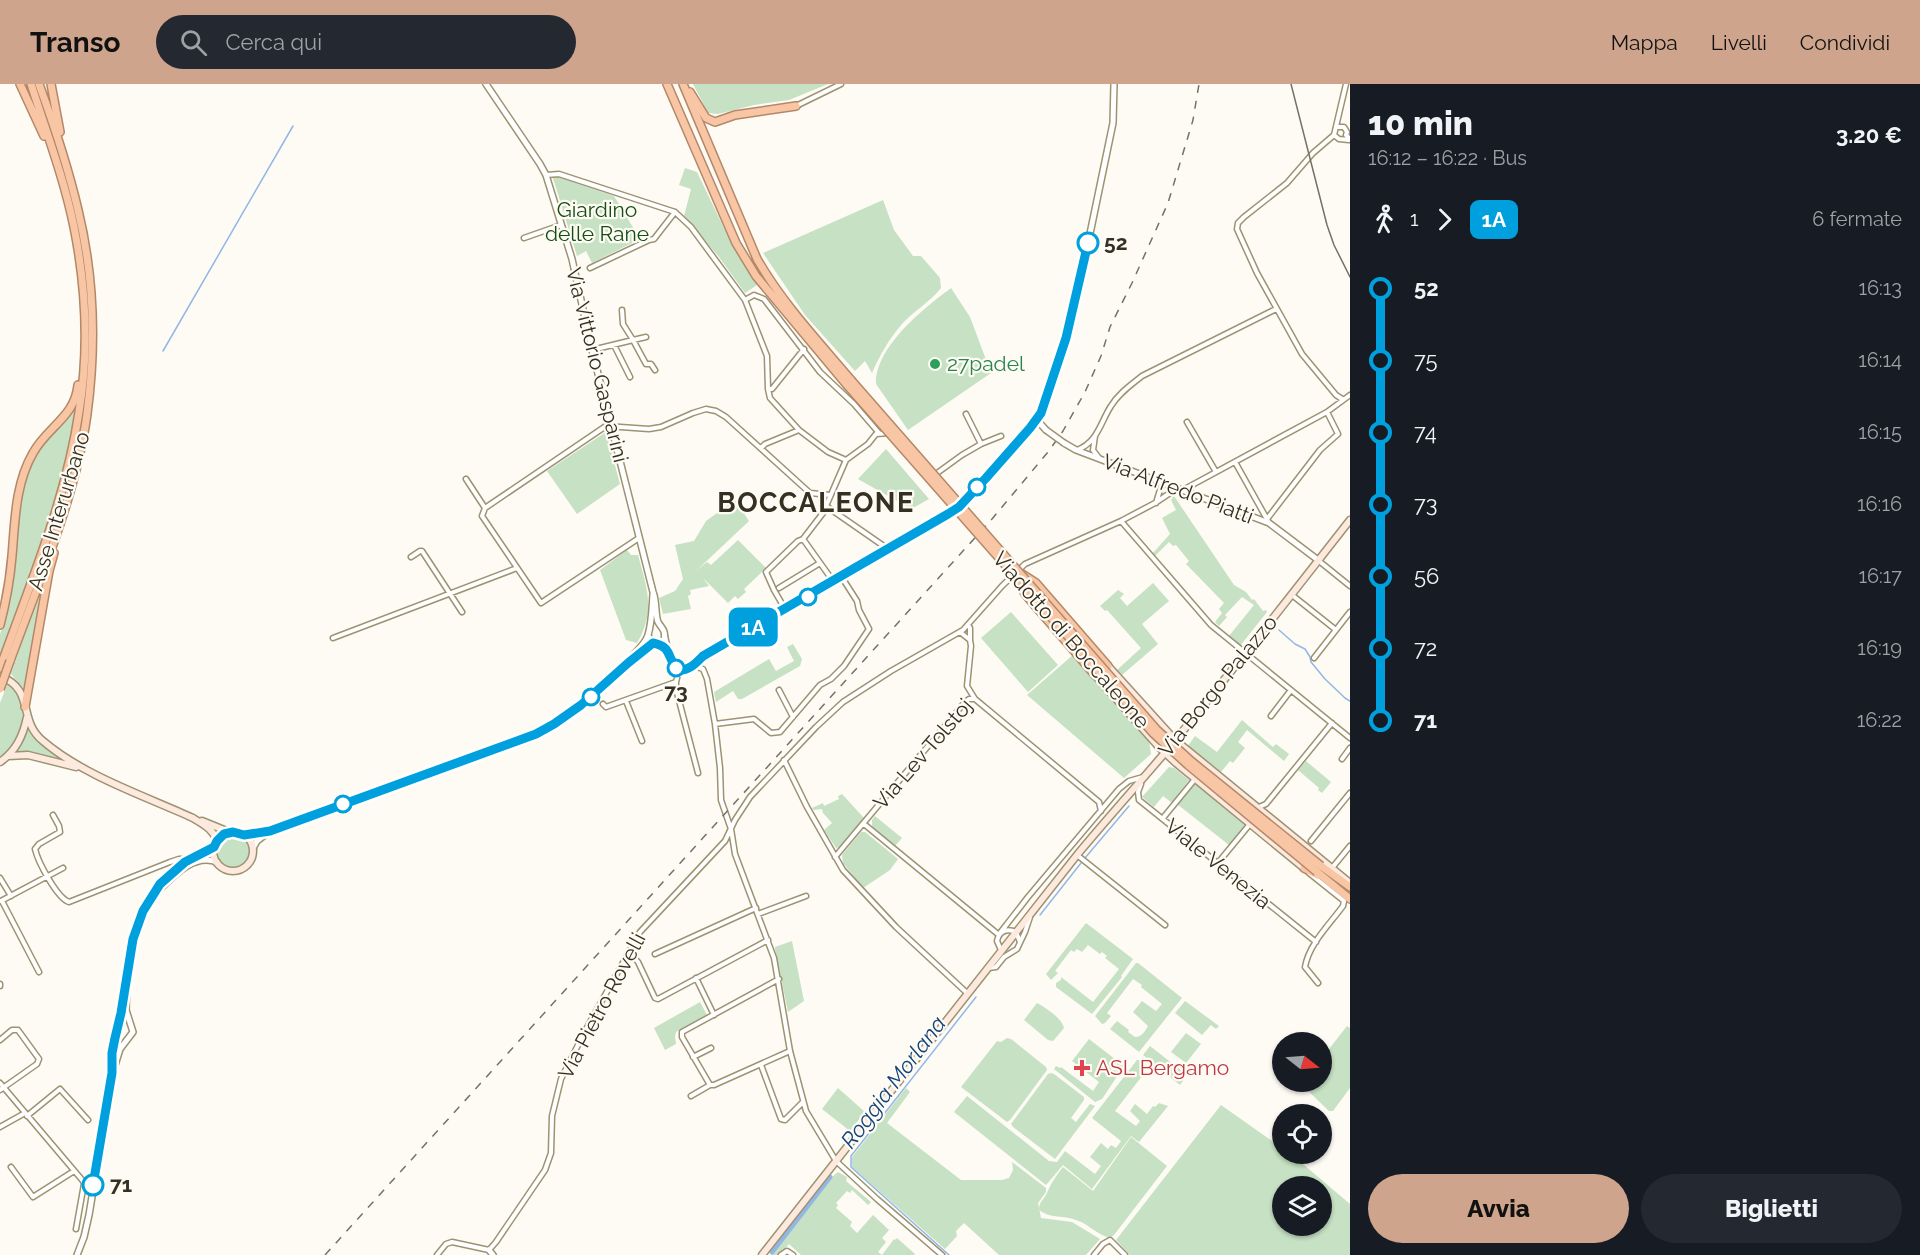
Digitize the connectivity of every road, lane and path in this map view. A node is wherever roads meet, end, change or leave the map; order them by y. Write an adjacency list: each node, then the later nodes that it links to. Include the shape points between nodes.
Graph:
1 (20, 84): 17 (highway)
2 (31, 84): 17 (highway, Asse Interurbano)
3 (39, 84): 15 (highway, Asse Interurbano)
4 (51, 84): 15 (highway)
5 (486, 84): 16 (street, Via Vittorio Gasparini)
6 (667, 84): 33 (highway, via 736,243 756,276)
7 (684, 84): 11 (highway, via 712,121); 33 (highway, via 747,237 772,285)
8 (841, 84): 11 (street)
9 (1114, 84): 39 (street, via 1113,123 1081,278 1057,372)
10 (1346, 84): 12 (street)
11 (796, 106)
12 (1338, 126): 13 (street); 14 (street, via 1346,130)
13 (1334, 135): 14 (street, via 1337,139); 23 (street, via 1312,153 1287,183 1238,224)
14 (1347, 138)
15 (63, 157): 65 (highway, Asse Interurbano, via 79,211 88,268 92,354 84,431)
16 (546, 175): 18 (street, via 559,174); 19 (street, Via Vittorio Gasparini)
17 (69, 203): 25 (highway, Asse Interurbano, via 81,271)
18 (675, 212): 21 (street, via 654,239); 22 (street, via 691,227)
19 (561, 225): 20 (street); 30 (street, Via Vittorio Gasparini)
20 (524, 238)
21 (590, 268)
22 (745, 300): 29 (street, via 761,296); 34 (street, via 767,356)
23 (1276, 309): 36 (street, via 1302,354); 44 (street, via 1142,376 1111,406)
24 (622, 310): 27 (street, via 623,324)
25 (84, 320): 85 (highway, via 73,406 33,451 22,480); 99 (highway, Asse Interurbano, via 82,390 69,464)
26 (646, 337): 27 (street)
27 (633, 340): 28 (street); 31 (street, via 646,364)
28 (614, 345): 30 (street); 32 (street)
29 (804, 349): 34 (street); 43 (street, via 820,372)
30 (592, 350): 41 (street, Via Vittorio Gasparini)
31 (655, 370)
32 (630, 377)
33 (849, 382): 73 (highway, Viadotto di Boccaleone, bridge)
34 (768, 389): 42 (street, via 770,398)
35 (1350, 395): 36 (street, Via Pietro Rovelli)
36 (1342, 399): 37 (street, Via Pietro Rovelli)
37 (1327, 412): 51 (street, Via Pietro Rovelli); 64 (street, via 1338,434 1320,450)
38 (966, 414): 46 (street)
39 (1037, 420): 48 (street, Via Alfredo Piatti, bridge); 60 (street)
40 (1187, 422): 52 (street)
41 (611, 426): 47 (street, via 661,427 710,409 726,417); 61 (street); 66 (street, Via Vittorio Gasparini)
42 (799, 430): 47 (street); 50 (street)
43 (879, 434): 50 (street); 53 (street, via 894,432)
44 (1096, 435): 48 (street, via 1087,446); 49 (street, via 1093,450)
45 (1001, 436): 46 (street)
46 (981, 444): 53 (street)
47 (761, 448): 57 (street, via 808,492)
48 (1076, 450): 49 (street, Via Alfredo Piatti)
49 (1099, 458): 55 (street, Via Alfredo Piatti)
50 (846, 460): 57 (street)
51 (1235, 462): 52 (street, Via Pietro Rovelli); 64 (street)
52 (1216, 472): 56 (street, Via Pietro Rovelli)
53 (932, 476): 60 (street)
54 (466, 479): 61 (street)
55 (1162, 483): 56 (street, Via Alfredo Piatti); 58 (street)
56 (1179, 490): 58 (street, Via Pietro Rovelli); 64 (street, Via Alfredo Piatti)
57 (830, 495): 59 (street)
58 (1155, 503): 63 (street, Via Pietro Rovelli)
59 (826, 506): 67 (street); 68 (street)
60 (959, 507): 68 (street)
61 (485, 508): 72 (street, via 482,516)
62 (1350, 520): 70 (main road, Via Borgo Palazzo)
63 (1121, 521): 73 (street, Via Pietro Rovelli, via 1024,564); 96 (street, via 1211,625)
64 (1268, 521): 70 (street, Via Alfredo Piatti)
65 (55, 536): 99 (highway, Asse Interurbano); 117 (highway)
66 (639, 538): 72 (street, via 541,603); 78 (street, Via Vittorio Gasparini)
67 (802, 539): 71 (street); 81 (street, via 766,572)
68 (888, 549): 74 (street)
69 (411, 557): 79 (street, via 422,551)
70 (1318, 560): 76 (street); 80 (main road, Via Borgo Palazzo)
71 (820, 563): 75 (street); 77 (street)
72 (517, 568): 79 (street)
73 (1018, 574): 87 (street, Via Pietro Rovelli); 102 (street); 103 (highway, via 1036,583); 103 (street, via 1098,664); 106 (highway, bridge, via 1025,594); 164 (highway, Viadotto di Boccaleone, bridge, via 1164,736)
74 (841, 576): 75 (street); 120 (street, via 869,629 844,666 820,685)
75 (833, 581): 81 (street)
76 (1350, 586)
77 (779, 588)
78 (653, 592): 84 (street, Via Vittorio Gasparini); 86 (street, Via Vittorio Gasparini)
79 (450, 594): 82 (street); 92 (street)
80 (1292, 594): 88 (street, Via Borgo Palazzo); 96 (main road, Via Borgo Palazzo)
81 (785, 609): 97 (street)
82 (462, 612)
83 (1350, 612): 88 (street)
84 (659, 623): 86 (street); 90 (street, Via Vittorio Gasparini)
85 (0, 625)
86 (650, 625): 91 (street, Via Vittorio Gasparini)
87 (968, 625): 89 (street, Via Pietro Rovelli); 93 (street, Via Lev Tolstoj)
88 (1336, 630): 98 (street)
89 (960, 632): 93 (street); 130 (street, Via Pietro Rovelli, via 843,702)
90 (665, 635): 94 (street); 95 (street, Via Vittorio Gasparini)
91 (648, 636): 94 (street); 100 (street)
92 (333, 638)
93 (970, 640): 114 (street, Via Lev Tolstoj, via 967,686)
94 (656, 644): 95 (street); 100 (street)
95 (668, 649): 105 (street, Via Vittorio Gasparini)
96 (1246, 653): 111 (street); 125 (main road, Via Borgo Palazzo)
97 (703, 656): 101 (street); 104 (street)
98 (1314, 658)
99 (4, 663): 109 (highway, Asse Interurbano, bridge)
100 (628, 663): 147 (street, via 581,705 536,734)
101 (693, 666): 104 (street); 105 (street)
102 (1096, 666): 106 (street); 113 (street)
103 (1108, 666): 125 (main road)
104 (703, 669): 122 (street)
105 (679, 670): 108 (street)
106 (1095, 675): 112 (main road)
107 (0, 676): 117 (main road, via 20,689)
108 (676, 682): 115 (street); 135 (street)
109 (0, 688)
110 (779, 690): 120 (street)
111 (1291, 690): 118 (street); 121 (street)
112 (1111, 693): 113 (main road); 127 (main road)
113 (1120, 694): 125 (main road, via 1163,741)
114 (975, 699): 140 (street, via 1099,802); 144 (street, Via Lev Tolstoj, via 965,702)
115 (626, 701): 116 (street, via 606,707); 124 (street)
116 (603, 704)
117 (25, 707): 119 (main road)
118 (1271, 716)
119 (27, 717): 128 (main road, via 21,737); 134 (main road, via 39,739)
120 (793, 717): 122 (street, via 775,734 754,719)
121 (1332, 723): 123 (street); 139 (street, via 1266,804)
122 (715, 724): 146 (street, via 720,795)
123 (1350, 738)
124 (642, 741)
125 (1174, 741): 127 (main road, Via Borgo Palazzo); 139 (main road)
126 (1350, 748): 129 (street)
127 (1165, 752): 132 (main road); 133 (main road, Via Borgo Palazzo)
128 (8, 756): 131 (main road); 134 (main road, via 28,754)
129 (1342, 759)
130 (784, 760): 146 (street, Via Pietro Rovelli, via 750,797); 155 (street)
131 (0, 762)
132 (1176, 763): 133 (main road); 137 (main road)
133 (1155, 764): 136 (main road, Via Borgo Palazzo)
134 (85, 770): 142 (main road)
135 (698, 773)
136 (1144, 777): 140 (street, Via Borgo Palazzo, via 1119,789); 143 (street, Viale Venezia, via 1139,800); 154 (main road, Via Borgo Palazzo)
137 (1195, 779): 143 (street); 145 (main road)
138 (1350, 793): 150 (street)
139 (1256, 808): 163 (main road)
140 (1101, 811): 179 (street, Via Borgo Palazzo)
141 (54, 815): 165 (street, via 60,832 35,849)
142 (194, 818): 148 (main road); 151 (main road, via 215,834)
143 (1163, 819): 159 (street, Viale Venezia)
144 (864, 824): 155 (street, Via Lev Tolstoj); 179 (street)
145 (1250, 824): 159 (street); 162 (main road)
146 (731, 829): 174 (street, via 735,854); 184 (street, Via Pietro Rovelli, via 725,841 640,932)
147 (270, 831): 149 (street); 153 (street)
148 (230, 832): 149 (main road); 151 (main road)
149 (244, 835): 153 (main road)
150 (1311, 841)
151 (215, 844): 156 (street); 158 (main road)
152 (1350, 846): 163 (street)
153 (253, 848): 158 (main road, via 250,862 242,869 228,870)
154 (1077, 855): 175 (main road, Via Borgo Palazzo); 177 (street)
155 (835, 857): 193 (street, via 896,927)
156 (190, 859): 157 (street); 160 (street)
157 (174, 861): 160 (street); 165 (street, via 69,902 63,900)
158 (217, 862): 171 (street, via 204,859 190,864)
159 (1217, 864): 182 (street, Viale Venezia)
160 (180, 866): 171 (street)
161 (63, 868): 165 (street)
162 (1304, 868): 167 (highway); 173 (street)
163 (1332, 868): 168 (main road)
164 (1319, 869): 167 (highway); 168 (highway)
165 (48, 876): 169 (street)
166 (0, 878): 169 (street)
167 (1328, 881): 173 (highway)
168 (1350, 885)
169 (11, 896): 172 (street)
170 (806, 896): 176 (street)
171 (151, 898): 190 (street, via 135,931)
172 (1, 901): 188 (street)
173 (1347, 901): 182 (street)
174 (756, 908): 176 (street); 186 (street)
175 (1031, 913): 178 (main road, Via Borgo Palazzo); 181 (street, Via Borgo Palazzo)
176 (758, 914): 180 (street)
177 (1165, 925)
178 (1016, 932): 179 (street, via 1007,930); 181 (street); 183 (main road, Via Borgo Palazzo)
179 (1000, 934): 183 (street, via 997,943)
180 (768, 940): 189 (street); 191 (street)
181 (1020, 942): 185 (street, Via Borgo Palazzo)
182 (1316, 942): 192 (street, via 1305,967)
183 (1002, 951): 185 (street); 187 (main road, Via Borgo Palazzo)
184 (629, 952): 189 (street, via 657,999); 217 (street, Via Pietro Rovelli, via 561,1079 545,1170)
185 (1013, 952): 187 (street, Via Borgo Palazzo, via 996,967)
186 (655, 954)
187 (988, 968): 193 (main road, Via Borgo Palazzo)
188 (39, 972)
189 (696, 978): 194 (street)
190 (127, 980): 195 (street, via 126,1010); 196 (street)
191 (779, 980): 194 (street); 201 (street)
192 (1318, 983)
193 (967, 993): 213 (main road, Via Borgo Palazzo)
194 (714, 1015): 202 (street, via 684,1030 682,1036)
195 (130, 1024): 196 (street); 198 (street, via 132,1033)
196 (118, 1025): 197 (street)
197 (116, 1032): 198 (street, via 121,1039); 204 (street)
198 (127, 1039): 204 (street)
199 (0, 1040): 207 (street, via 18,1030 39,1059)
200 (711, 1048): 202 (street)
201 (790, 1051): 203 (street); 209 (street)
202 (693, 1057): 206 (street)
203 (761, 1065): 206 (street); 209 (street, via 782,1119)
204 (112, 1073): 218 (street, via 88,1221)
205 (0, 1083): 207 (street)
206 (710, 1085): 208 (street)
207 (2, 1089): 210 (street)
208 (691, 1096)
209 (802, 1102): 213 (street)
210 (26, 1114): 211 (street, via 60,1089); 212 (street); 215 (street)
211 (88, 1120)
212 (0, 1127)
213 (836, 1161): 220 (main road, Via Borgo Palazzo); 223 (street)
214 (11, 1167): 215 (street, via 33,1197)
215 (74, 1171): 216 (street, via 84,1184)
216 (76, 1229)
217 (491, 1253): 219 (street, Via Pietro Rovelli, via 452,1242)
218 (77, 1255)
219 (436, 1255)
220 (762, 1255)
221 (781, 1255): 222 (street, via 787,1251)
222 (793, 1255)
223 (942, 1255)
224 (1094, 1255): 225 (street, via 1110,1240)
225 (1125, 1255)

